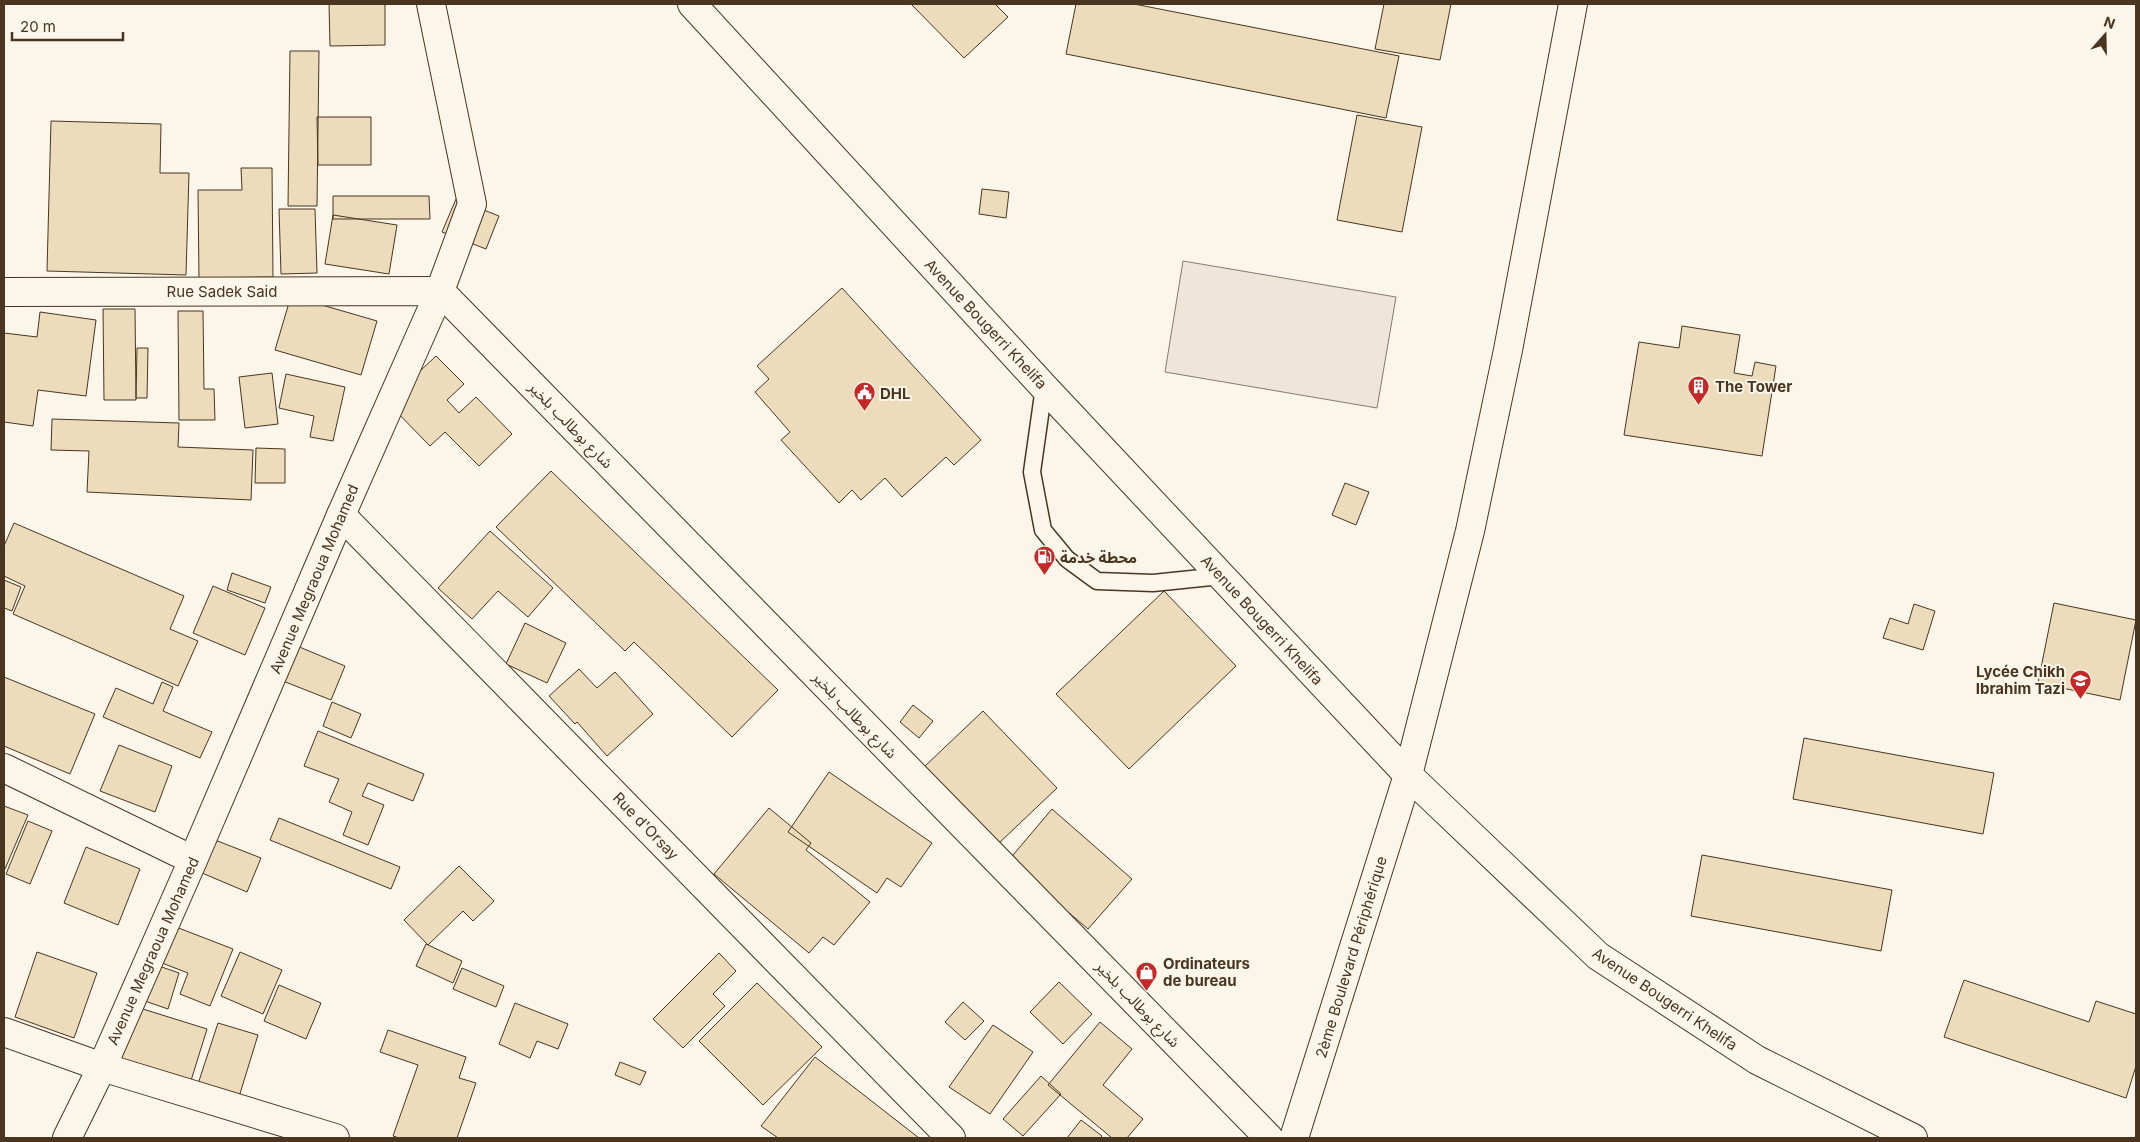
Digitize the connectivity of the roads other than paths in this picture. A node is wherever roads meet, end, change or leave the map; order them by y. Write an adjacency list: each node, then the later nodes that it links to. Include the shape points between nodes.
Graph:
1 (431, 4): 4 (street, Avenue Megraoua Mohamed, via 472,204)
2 (692, 4): 6 (street, Avenue Bougerri Khelifa)
3 (1572, 4): 10 (street, 2ème Boulevard Périphérique, via 1510,340 1470,531)
4 (440, 291): 5 (street, Rue Sadek Said); 7 (street, Avenue Megraoua Mohamed); 17 (street, شارع بوطالب بلخير)
5 (4, 292)
6 (1044, 387): 8 (street, Avenue Bougerri Khelifa); 8 (lane, via 1032,472 1043,530 1067,559 1097,581 1153,583)
7 (341, 515): 11 (street, Avenue Megraoua Mohamed); 16 (street, Rue d'Orsay)
8 (1221, 576): 10 (street, Avenue Bougerri Khelifa)
9 (4, 768): 11 (street)
10 (1408, 775): 18 (street, 2ème Boulevard Périphérique); 19 (street, Avenue Bougerri Khelifa, via 1598,956 1757,1060)
11 (193, 860): 13 (street, Avenue Megraoua Mohamed)
12 (4, 1032): 13 (street)
13 (102, 1067): 14 (street, Avenue Megraoua Mohamed); 15 (street)
14 (67, 1138)
15 (335, 1138)
16 (951, 1138)
17 (1269, 1138)
18 (1294, 1138)
19 (1913, 1138)

